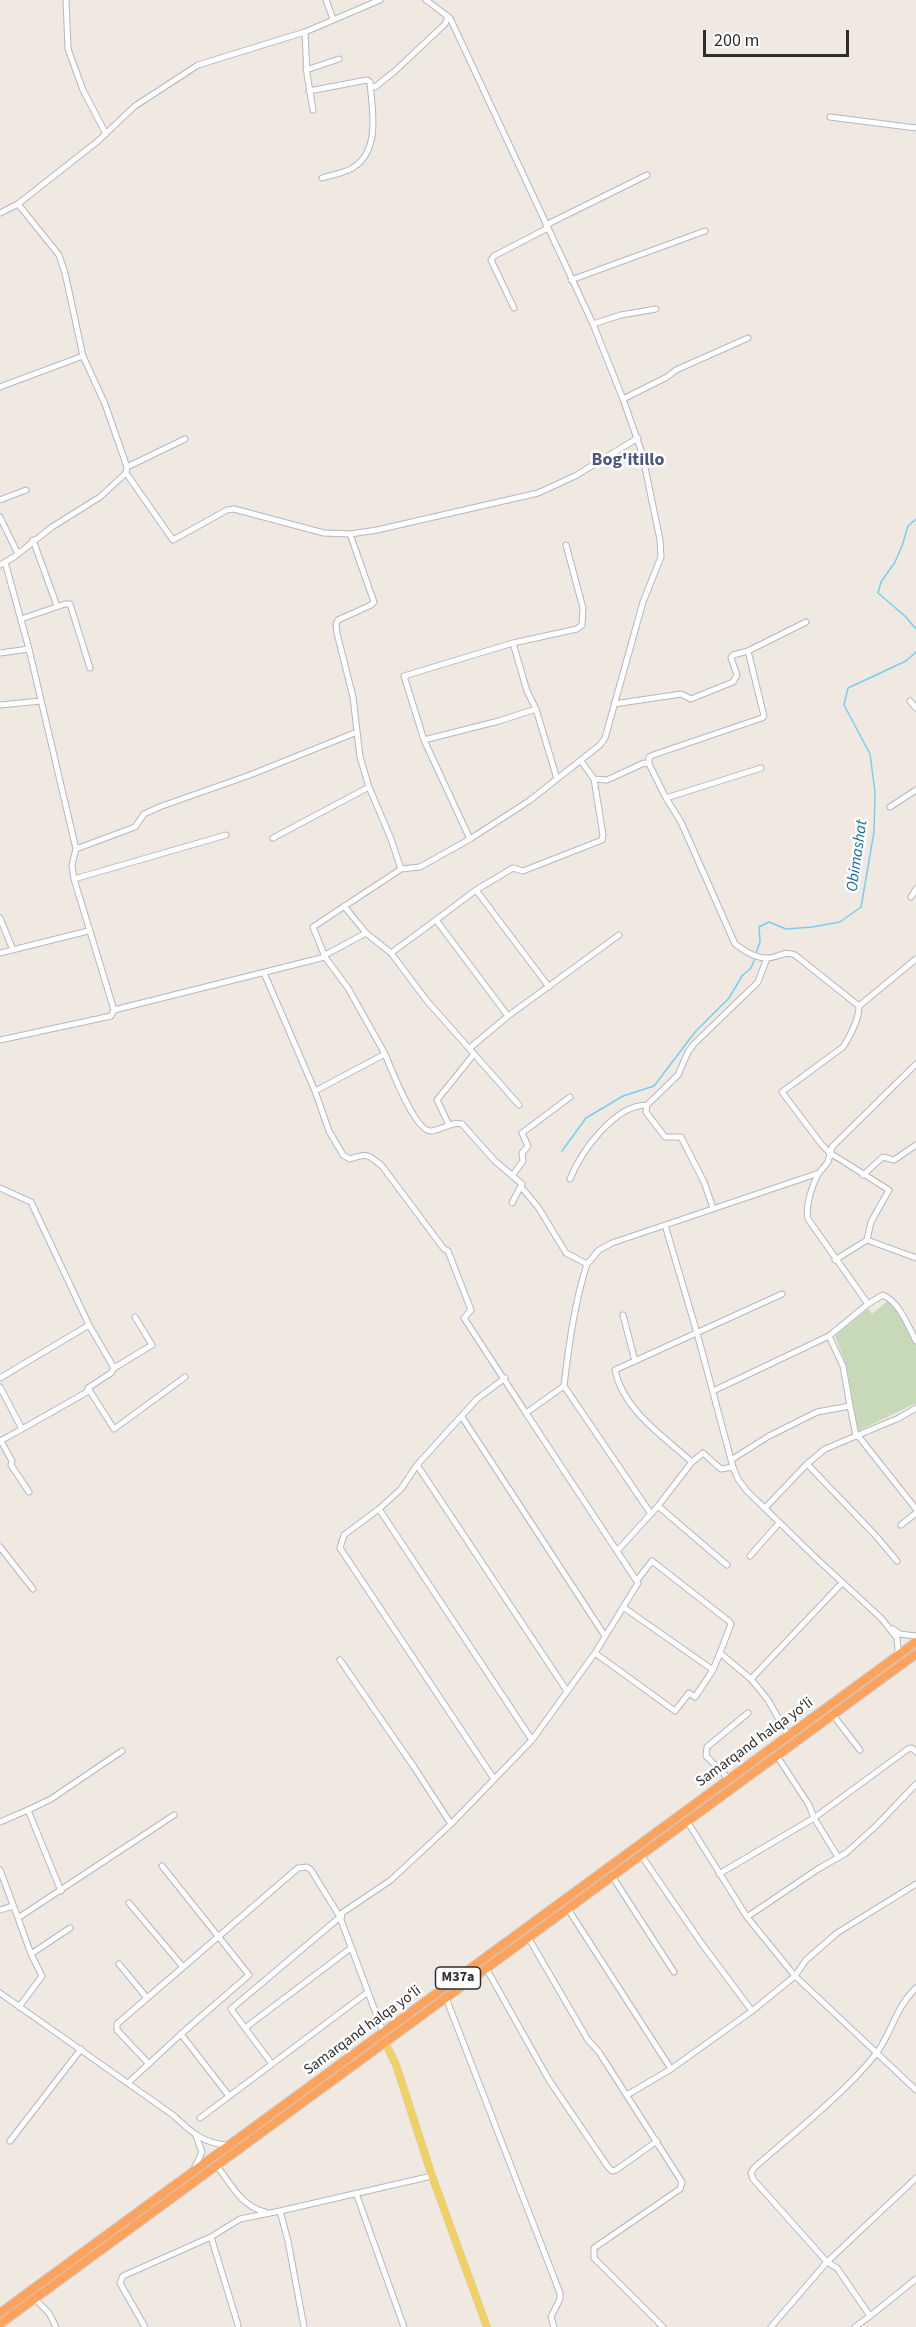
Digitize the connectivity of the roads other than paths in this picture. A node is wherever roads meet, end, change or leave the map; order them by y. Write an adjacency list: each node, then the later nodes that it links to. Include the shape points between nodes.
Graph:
1 (66, 0): 15 (street, via 68,49 83,90)
2 (326, 0): 6 (street)
3 (380, 0): 6 (street)
4 (426, 0): 5 (street)
5 (448, 17): 10 (street, via 395,71 375,87); 20 (street)
6 (333, 19): 7 (street)
7 (305, 32): 9 (street); 15 (street, via 198,65 135,106)
8 (339, 59): 9 (street)
9 (306, 70): 11 (street)
10 (370, 85): 11 (street, via 368,80); 17 (street, via 373,132 366,150 354,168)
11 (309, 91): 12 (street)
12 (313, 110)
13 (830, 117): 14 (street)
14 (916, 128)
15 (106, 134): 18 (street)
16 (648, 175): 20 (street)
17 (322, 177)
18 (18, 204): 19 (street); 27 (street, via 59,255)
19 (0, 213)
20 (547, 226): 22 (street); 23 (street, via 491,260)
21 (705, 231): 22 (street)
22 (571, 280): 25 (street)
23 (514, 308)
24 (656, 309): 25 (street)
25 (593, 324): 29 (street)
26 (748, 338): 29 (street, via 676,370)
27 (83, 356): 28 (street); 32 (street, via 105,404)
28 (0, 387)
29 (624, 399): 30 (street)
30 (638, 438): 36 (street, via 537,494); 51 (street, via 661,557 643,602)
31 (185, 440): 32 (street)
32 (126, 470): 36 (street, via 173,540 234,509 324,533); 37 (street, via 100,496)
33 (26, 490): 34 (street)
34 (0, 500)
35 (0, 518): 39 (street)
36 (350, 534): 55 (street, via 374,602 336,624)
37 (33, 540): 39 (street); 41 (street)
38 (566, 545): 44 (street, via 583,608 582,625 577,630)
39 (17, 552): 40 (street)
40 (2, 564): 42 (street)
41 (57, 606): 42 (street); 48 (street, via 70,604)
42 (21, 619): 45 (street)
43 (806, 622): 46 (street)
44 (513, 643): 54 (street); 56 (street, via 404,676)
45 (29, 649): 47 (street); 49 (street)
46 (747, 651): 51 (street, via 731,658 737,675 733,682 701,696 691,699 681,694); 58 (street, via 764,716 656,754 649,757)
47 (0, 653)
48 (90, 668)
49 (41, 701): 52 (street); 69 (street)
50 (910, 701): 53 (street)
51 (614, 704): 57 (street, via 605,738)
52 (0, 705)
53 (916, 708)
54 (536, 709): 56 (street); 60 (street)
55 (357, 732): 62 (street); 69 (street, via 162,806 144,814 135,827)
56 (424, 740): 68 (street)
57 (581, 761): 60 (street); 61 (street)
58 (649, 764): 61 (street, via 607,780); 64 (street)
59 (761, 768): 64 (street)
60 (557, 779): 68 (street)
61 (594, 779): 73 (street, via 602,840 523,871 513,868)
62 (369, 787): 67 (street); 70 (street)
63 (916, 789): 65 (street)
64 (666, 798): 85 (street, via 681,822 735,944)
65 (890, 807)
66 (226, 836): 71 (street)
67 (273, 838)
68 (470, 839): 70 (street, via 420,867)
69 (76, 849): 71 (street)
70 (401, 869): 75 (street)
71 (74, 879): 78 (street)
72 (916, 889): 74 (street)
73 (477, 890): 77 (street); 88 (street)
74 (911, 897)
75 (344, 906): 79 (street); 84 (street, via 313,927)
76 (0, 918): 81 (street)
77 (436, 920): 83 (street); 91 (street)
78 (88, 931): 81 (street); 90 (street)
79 (366, 933): 83 (street); 84 (street)
80 (619, 936): 88 (street)
81 (13, 950): 82 (street)
82 (0, 953)
83 (391, 953): 93 (street)
84 (325, 956): 87 (street); 94 (street)
85 (767, 958): 89 (street, via 783,953 795,955); 100 (street, via 758,982 688,1052 678,1076)
86 (916, 959): 89 (street)
87 (264, 973): 90 (street); 97 (street)
88 (549, 987): 91 (street)
89 (859, 1006): 103 (street, via 843,1047 782,1092)
90 (114, 1010): 92 (street, via 111,1016)
91 (508, 1016): 93 (street)
92 (0, 1040)
93 (471, 1047): 95 (street)
94 (385, 1054): 97 (street); 101 (street, via 421,1127 432,1131)
95 (474, 1054): 99 (street); 101 (street, via 437,1100)
96 (916, 1064): 103 (street)
97 (315, 1091): 129 (street, via 329,1131 343,1155 350,1159 364,1154 382,1166 448,1251 471,1310 464,1318)
98 (570, 1097): 106 (street, via 522,1133 528,1146)
99 (519, 1105)
100 (647, 1106): 107 (street, via 638,1105 602,1130 582,1153); 111 (street, via 646,1112 665,1137 681,1137)
101 (449, 1125): 106 (street, via 462,1124)
102 (916, 1145): 105 (street, via 894,1160 880,1158)
103 (830, 1153): 104 (street); 105 (street)
104 (819, 1173): 111 (street); 115 (street, via 807,1213)
105 (863, 1175): 113 (street, via 889,1192 871,1222)
106 (512, 1176): 108 (street)
107 (570, 1179)
108 (522, 1187): 110 (street); 116 (street, via 567,1253)
109 (0, 1188): 121 (street, via 31,1202)
110 (512, 1203)
111 (713, 1208): 112 (street)
112 (665, 1225): 116 (street, via 612,1243); 122 (street)
113 (867, 1240): 114 (street); 115 (street)
114 (916, 1258)
115 (835, 1260): 118 (street)
116 (586, 1264): 130 (street, via 571,1324)
117 (782, 1294): 122 (street)
118 (868, 1304): 123 (street); 124 (street, via 883,1295 891,1300)
119 (623, 1315): 125 (street)
120 (135, 1317): 126 (street, via 152,1345)
121 (88, 1325): 126 (street); 128 (street)
122 (698, 1333): 125 (street); 133 (street)
123 (829, 1336): 133 (street); 134 (street, via 843,1366)
124 (916, 1341)
125 (635, 1361): 141 (street, via 615,1370 622,1391 641,1417)
126 (114, 1368): 132 (street)
127 (185, 1377): 132 (street, via 114,1429)
128 (0, 1378)
129 (505, 1378): 136 (street); 137 (street, via 477,1399)
130 (564, 1386): 136 (street); 151 (street)
131 (0, 1387): 138 (street)
132 (88, 1388): 138 (street)
133 (713, 1391): 142 (street)
134 (850, 1406): 139 (street); 142 (street, via 817,1412 769,1436)
135 (916, 1408): 139 (street)
136 (526, 1413): 155 (street)
137 (462, 1417): 144 (street); 164 (street)
138 (22, 1429): 140 (street)
139 (856, 1436): 143 (street, via 825,1449); 149 (street)
140 (1, 1441): 145 (street)
141 (692, 1462): 142 (street, via 703,1453 721,1469); 146 (street)
142 (732, 1464): 148 (street, via 747,1491)
143 (807, 1464): 148 (street); 157 (street)
144 (417, 1465): 147 (street); 174 (street)
145 (29, 1492)
146 (658, 1506): 151 (street); 158 (street)
147 (379, 1509): 179 (street); 184 (street, via 344,1535 340,1548)
148 (765, 1509): 152 (street)
149 (916, 1509)
150 (916, 1513): 153 (street)
151 (651, 1514): 155 (street)
152 (779, 1523): 156 (street); 160 (street)
153 (901, 1525)
154 (0, 1547): 161 (street)
155 (618, 1550): 159 (street)
156 (750, 1556)
157 (897, 1561)
158 (727, 1565)
159 (638, 1579): 162 (street); 168 (street, via 652,1561 730,1622)
160 (842, 1583): 163 (street); 173 (street)
161 (33, 1589)
162 (623, 1606): 164 (street); 172 (street)
163 (889, 1627): 165 (street, via 900,1634); 169 (street, via 897,1638)
164 (605, 1636): 167 (street)
165 (916, 1636)
166 (916, 1642): 169 (highway, Samarqand halqa yoʻli / M37a)
167 (595, 1653): 172 (street, via 675,1711 689,1693 695,1697); 174 (street)
168 (720, 1653): 172 (street); 173 (street)
169 (896, 1656): 175 (highway, Samarqand halqa yoʻli / M37a)
170 (914, 1658): 177 (highway, Samarqand halqa yoʻli / M37a)
171 (340, 1660): 192 (street)
172 (712, 1670)
173 (751, 1679): 178 (street)
174 (567, 1691): 179 (street)
175 (830, 1704): 177 (highway); 178 (highway, Samarqand halqa yoʻli / M37a)
176 (748, 1713): 185 (street, via 707,1747 706,1756)
177 (835, 1714): 181 (street); 183 (highway, Samarqand halqa yoʻli / M37a)
178 (788, 1735): 185 (highway, Samarqand halqa yoʻli / M37a)
179 (532, 1740): 184 (street)
180 (122, 1750): 187 (street, via 51,1799)
181 (860, 1750)
182 (916, 1752): 189 (street, via 908,1749)
183 (777, 1756): 189 (street); 190 (highway, Samarqand halqa yoʻli / M37a)
184 (494, 1779): 192 (street)
185 (729, 1779): 226 (highway, Samarqand halqa yoʻli / M37a)
186 (916, 1784): 194 (street, via 862,1840)
187 (28, 1810): 191 (street); 200 (street)
188 (174, 1815): 200 (street)
189 (814, 1818): 194 (street); 197 (street)
190 (687, 1821): 193 (highway, Samarqand halqa yoʻli / M37a); 197 (street)
191 (0, 1822)
192 (451, 1824): 205 (street, via 391,1880 344,1910)
193 (641, 1855): 198 (highway, Samarqand halqa yoʻli / M37a); 224 (street)
194 (838, 1857): 206 (street)
195 (162, 1866): 209 (street)
196 (0, 1870): 202 (street)
197 (719, 1874): 206 (street)
198 (612, 1876): 203 (highway, Samarqand halqa yoʻli / M37a); 216 (street)
199 (916, 1884): 217 (street, via 837,1933 806,1960)
200 (61, 1891): 207 (street)
201 (129, 1903): 214 (street)
202 (13, 1906): 204 (street); 207 (street)
203 (568, 1909): 210 (highway, Samarqand halqa yoʻli / M37a); 233 (street)
204 (0, 1910)
205 (340, 1917): 209 (street, via 311,1870 302,1866); 211 (street); 225 (street, via 231,2009)
206 (747, 1917): 217 (street)
207 (18, 1918): 212 (street)
208 (70, 1928): 212 (street)
209 (219, 1936): 214 (street); 227 (street, via 248,1971 248,1977)
210 (528, 1937): 215 (highway, Samarqand halqa yoʻli / M37a); 237 (street, via 588,2040)
211 (351, 1948): 219 (street); 225 (street)
212 (31, 1954): 223 (street, via 42,1976)
213 (119, 1964): 221 (street)
214 (183, 1967): 221 (street)
215 (486, 1968): 222 (highway, Samarqand halqa yoʻli / M37a); 242 (street, via 549,2079 608,2167 616,2170)
216 (674, 1972)
217 (795, 1976): 224 (street); 230 (street)
218 (916, 1988): 230 (street, via 894,2017)
219 (368, 1992): 226 (street); 232 (street)
220 (0, 1993): 223 (street)
221 (147, 1998): 231 (street, via 115,2028)
222 (446, 1998): 228 (highway, Samarqand halqa yoʻli / M37a); 265 (street, via 560,2293 551,2317)
223 (19, 2007): 229 (street)
224 (752, 2012): 233 (street)
225 (245, 2028): 232 (street)
226 (384, 2032): 234 (highway, Samarqand halqa yoʻli / M37a)
227 (182, 2034): 231 (street); 238 (street)
228 (385, 2042): 234 (highway, Samarqand halqa yoʻli / M37a); 246 (main road)
229 (81, 2049): 235 (street); 241 (street)
230 (877, 2053): 236 (street); 253 (street, via 751,2173)
231 (148, 2064): 235 (street)
232 (272, 2064): 238 (street)
233 (671, 2069): 237 (street)
234 (325, 2081): 243 (highway, Samarqand halqa yoʻli / M37a); 244 (highway, Samarqand halqa yoʻli / M37a)
235 (128, 2083): 240 (street)
236 (916, 2090)
237 (627, 2094): 242 (street)
238 (229, 2096): 239 (street)
239 (200, 2118)
240 (195, 2135): 243 (street, via 216,2145); 245 (street, via 202,2152)
241 (10, 2141)
242 (657, 2141): 266 (street, via 682,2182 681,2189 592,2253)
243 (231, 2145): 245 (highway, Samarqand halqa yoʻli / M37a)
244 (217, 2166): 250 (street, via 242,2200); 251 (highway, Samarqand halqa yoʻli / M37a)
245 (190, 2175): 251 (highway, Samarqand halqa yoʻli / M37a)
246 (432, 2176): 248 (street); 264 (main road)
247 (916, 2178): 253 (street)
248 (356, 2193): 249 (street); 263 (street)
249 (280, 2211): 250 (street); 262 (street)
250 (269, 2213): 252 (street, via 240,2220)
251 (136, 2219): 255 (highway, Samarqand halqa yoʻli / M37a); 256 (highway, Samarqand halqa yoʻli / M37a)
252 (211, 2237): 259 (street); 261 (street, via 120,2279)
253 (827, 2262): 257 (street, via 837,2268); 267 (street)
254 (916, 2279): 257 (street)
255 (35, 2299): 258 (highway, Samarqand halqa yoʻli / M37a); 260 (street)
256 (0, 2313)
257 (870, 2316): 268 (street)
258 (0, 2325)
259 (238, 2325)
260 (56, 2327)
261 (145, 2327)
262 (304, 2327)
263 (404, 2327)
264 (487, 2327)
265 (554, 2327)
266 (663, 2327)
267 (771, 2327)
268 (855, 2327)

